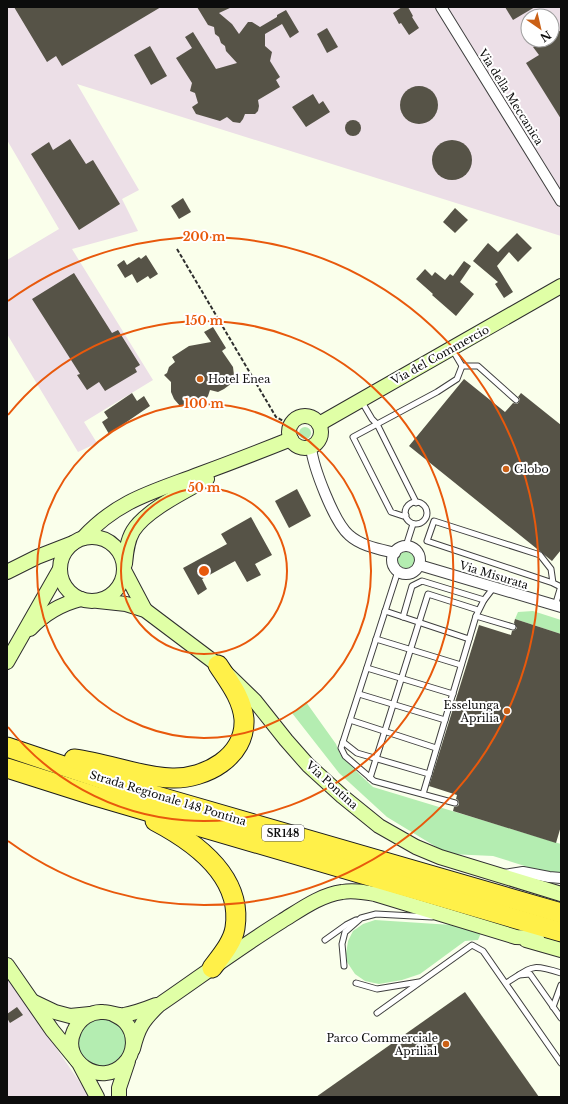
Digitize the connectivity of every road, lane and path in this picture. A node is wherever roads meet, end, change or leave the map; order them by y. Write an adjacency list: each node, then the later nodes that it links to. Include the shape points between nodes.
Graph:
1 (441, 7): 2 (street, Via della Meccanica)
2 (561, 200)
3 (177, 249): 11 (path, via 276,417)
4 (561, 286): 5 (street, Via del Commercio)
5 (452, 348): 6 (lane); 7 (street, Via del Commercio)
6 (462, 366): 8 (lane, via 478,366); 10 (lane, via 457,379)
7 (361, 399): 9 (street, Via del Commercio); 10 (lane)
8 (516, 400)
9 (319, 424): 11 (street, via 304,416 298,418); 12 (street, via 321,436)
10 (377, 424): 14 (lane); 15 (lane, via 353,437 391,512)
11 (291, 432): 12 (street, via 293,443 300,448); 13 (street)
12 (311, 447): 21 (street, via 315,467 336,518 345,531 367,545)
13 (251, 455): 19 (street, via 132,500 112,512); 23 (street, via 194,486 144,518 130,539)
14 (416, 503): 15 (lane, via 407,507); 16 (lane, via 423,504 427,516)
15 (406, 516): 18 (lane)
16 (425, 520): 17 (lane); 18 (lane)
17 (434, 522): 27 (lane, via 540,555 551,569); 27 (lane, via 427,541)
18 (414, 524): 20 (lane)
19 (78, 540): 23 (street, via 95,536 108,540 118,549); 24 (street, via 66,550); 26 (street)
20 (406, 546): 21 (street); 22 (street, via 418,552)
21 (395, 553): 25 (street, via 392,562)
22 (419, 565): 25 (street, via 410,574); 29 (street, Via Misurata)
23 (125, 568): 32 (street, via 119,587 114,593); 34 (street, Via Pontina)
24 (60, 569): 30 (street, via 66,588); 43 (street)
25 (398, 571): 35 (lane)
26 (7, 572)
27 (553, 583): 28 (lane)
28 (561, 586): 33 (lane)
29 (494, 587): 31 (lane); 33 (street, Via Misurata)
30 (81, 599): 32 (street); 43 (street, via 64,604 44,616 22,638)
31 (484, 600): 36 (lane); 37 (lane, via 422,581 412,586)
32 (98, 601): 34 (street, Via Pontina, via 113,601)
33 (558, 606)
34 (145, 610): 44 (street, Via Pontina)
35 (385, 611): 37 (lane); 40 (lane)
36 (477, 613): 38 (lane, via 428,594); 39 (lane); 41 (lane)
37 (403, 617): 38 (lane)
38 (419, 622): 41 (lane); 42 (lane)
39 (513, 627)
40 (376, 639): 42 (lane); 46 (lane)
41 (469, 639): 45 (lane)
42 (410, 650): 45 (lane); 47 (lane)
43 (9, 658)
44 (218, 665): 57 (highway, via 235,690 243,712 244,725 241,739 235,749 212,768 184,777 166,778 79,760); 65 (street, Via Pontina, via 255,702 308,765 368,817 404,841 428,852)
45 (461, 665): 49 (lane)
46 (367, 668): 47 (lane); 48 (lane)
47 (401, 678): 49 (lane); 50 (lane)
48 (358, 694): 50 (lane); 51 (lane)
49 (453, 694): 52 (lane)
50 (393, 705): 52 (lane); 53 (lane)
51 (350, 720): 53 (lane); 54 (lane)
52 (445, 720): 56 (lane)
53 (384, 732): 56 (lane); 58 (lane)
54 (343, 742): 58 (lane, via 357,754); 61 (lane, via 341,748 345,756)
55 (7, 747): 57 (highway, Strada Regionale 148 Pontina / SR148)
56 (436, 748): 60 (lane)
57 (37, 756): 68 (highway, Strada Regionale 148 Pontina / SR148, via 129,788)
58 (376, 759): 60 (lane); 61 (lane)
59 (7, 768): 63 (highway, Strada Regionale 148 Pontina / SR148)
60 (429, 774): 62 (lane)
61 (370, 778): 62 (lane, via 374,782)
62 (423, 794): 64 (lane)
63 (95, 796): 71 (highway, Strada Regionale 148 Pontina / SR148); 79 (highway, via 173,830 196,846 223,875 232,894 236,911 235,930)
64 (455, 803)
65 (503, 875): 66 (street, via 523,872); 67 (street, Via Pontina)
66 (561, 878)
67 (561, 894)
68 (561, 913)
69 (361, 918): 70 (lane, via 376,914); 75 (lane); 78 (lane, via 345,932 342,944)
70 (454, 918): 72 (street); 79 (street, via 375,894 342,892 316,901 261,934)
71 (561, 932)
72 (516, 937): 73 (street); 76 (street)
73 (537, 938): 74 (highway)
74 (561, 939)
75 (325, 940)
76 (561, 950)
77 (7, 965): 86 (street)
78 (344, 966)
79 (212, 968): 87 (street)
80 (561, 973): 81 (lane, via 534,967)
81 (520, 975): 83 (lane); 88 (lane, via 530,974)
82 (420, 982): 83 (lane, via 472,945 483,951); 84 (lane, via 377,989); 89 (lane)
83 (506, 983): 95 (lane)
84 (356, 984)
85 (561, 985): 88 (lane)
86 (33, 1002): 90 (street, via 70,1016); 94 (street)
87 (158, 1005): 91 (street, via 122,1016); 93 (street, via 137,1033)
88 (554, 1007): 92 (lane)
89 (377, 1013)
90 (92, 1014): 91 (street); 94 (street, via 82,1019 73,1031 72,1051)
91 (113, 1014): 93 (street, via 125,1022 132,1034)
92 (561, 1018)
93 (131, 1054): 94 (street, via 120,1068 109,1073 88,1071); 97 (street, via 119,1088)
94 (79, 1063): 96 (street)
95 (561, 1063)
96 (98, 1097)
97 (119, 1097)

